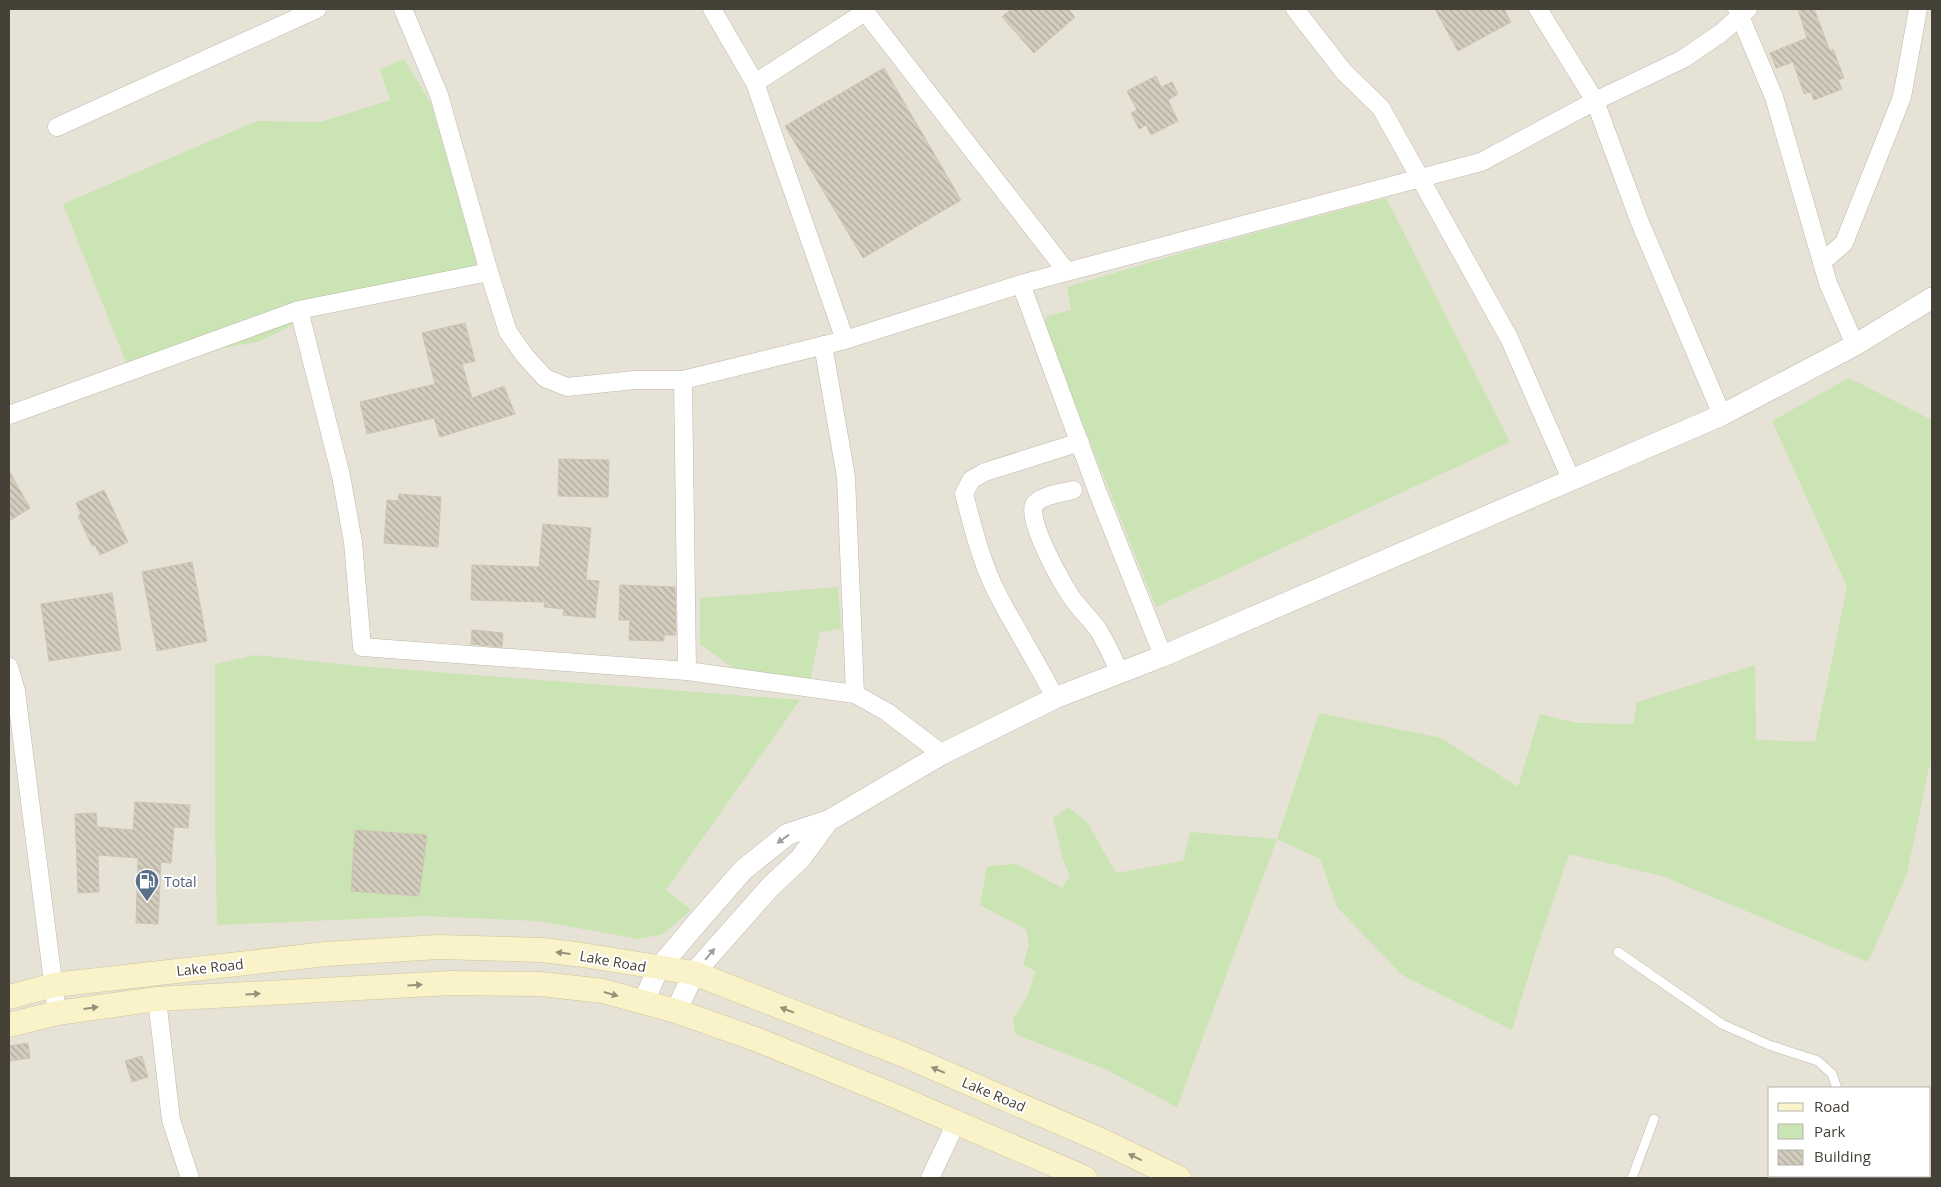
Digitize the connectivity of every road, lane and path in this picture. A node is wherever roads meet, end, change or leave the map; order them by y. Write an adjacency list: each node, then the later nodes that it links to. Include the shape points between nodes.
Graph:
1 (317, 9): 11 (street)
2 (403, 9): 14 (street, via 439,95)
3 (712, 9): 9 (street)
4 (1295, 9): 12 (street, via 1344,72 1381,108)
5 (1538, 9): 10 (street)
6 (1918, 9): 13 (street, via 1902,97 1844,243)
7 (864, 10): 9 (street); 15 (street)
8 (1742, 11): 10 (street, via 1683,59); 13 (street, via 1774,97)
9 (755, 83): 19 (street)
10 (1595, 101): 12 (street, via 1481,162); 24 (street, via 1639,220)
11 (57, 127)
12 (1421, 178): 15 (street); 26 (street, via 1509,338)
13 (1822, 262): 21 (street, via 1828,284)
14 (488, 272): 18 (street); 22 (street, via 508,332 545,378 566,387 635,380)
15 (1066, 272): 16 (street)
16 (1021, 284): 19 (street); 25 (street)
17 (1932, 298): 21 (street)
18 (298, 310): 23 (street); 30 (street, via 341,476 353,542 362,647)
19 (845, 340): 20 (street)
20 (823, 345): 22 (street); 32 (street, via 846,477)
21 (1855, 345): 24 (street)
22 (683, 380): 30 (street)
23 (9, 415)
24 (1722, 415): 26 (street)
25 (1080, 442): 28 (street); 33 (street, via 985,472 972,480 964,494 979,549 996,592)
26 (1571, 479): 28 (street)
27 (1073, 490): 31 (street, via 1042,499 1035,503 1032,511 1040,538 1064,585 1098,630)
28 (1163, 656): 31 (street)
29 (9, 667): 39 (street, via 16,691)
30 (687, 671): 32 (street)
31 (1120, 673): 33 (street)
32 (855, 694): 34 (street, via 887,712)
33 (1055, 698): 34 (street)
34 (942, 754): 35 (street)
35 (828, 821): 37 (street, one-way to 37, via 788,834 743,870); 38 (street, one-way to 35, via 771,886 800,859)
36 (1618, 952): 46 (lane, via 1722,1024 1769,1045 1818,1061 1832,1074)
37 (658, 969): 38 (main road, Lake Road); 39 (main road, Lake Road, one-way to 39, via 542,950 438,947 326,954); 42 (street)
38 (694, 973): 43 (street); 52 (main road, Lake Road, one-way to 38, via 1105,1142 904,1055)
39 (54, 985): 40 (main road, Lake Road); 44 (street)
40 (9, 997)
41 (157, 999): 42 (main road, Lake Road, one-way to 42, via 459,983 541,984 603,991); 44 (main road, Lake Road, one-way to 41); 49 (street, via 171,1120)
42 (643, 1003): 43 (main road, Lake Road)
43 (676, 1011): 48 (main road, Lake Road, via 767,1043)
44 (58, 1013): 45 (main road, Lake Road)
45 (9, 1025)
46 (1838, 1087)
47 (1654, 1119): 53 (lane)
48 (956, 1123): 50 (street); 51 (main road, Lake Road)
49 (190, 1178)
50 (930, 1178)
51 (1085, 1178)
52 (1179, 1178)
53 (1632, 1178)

